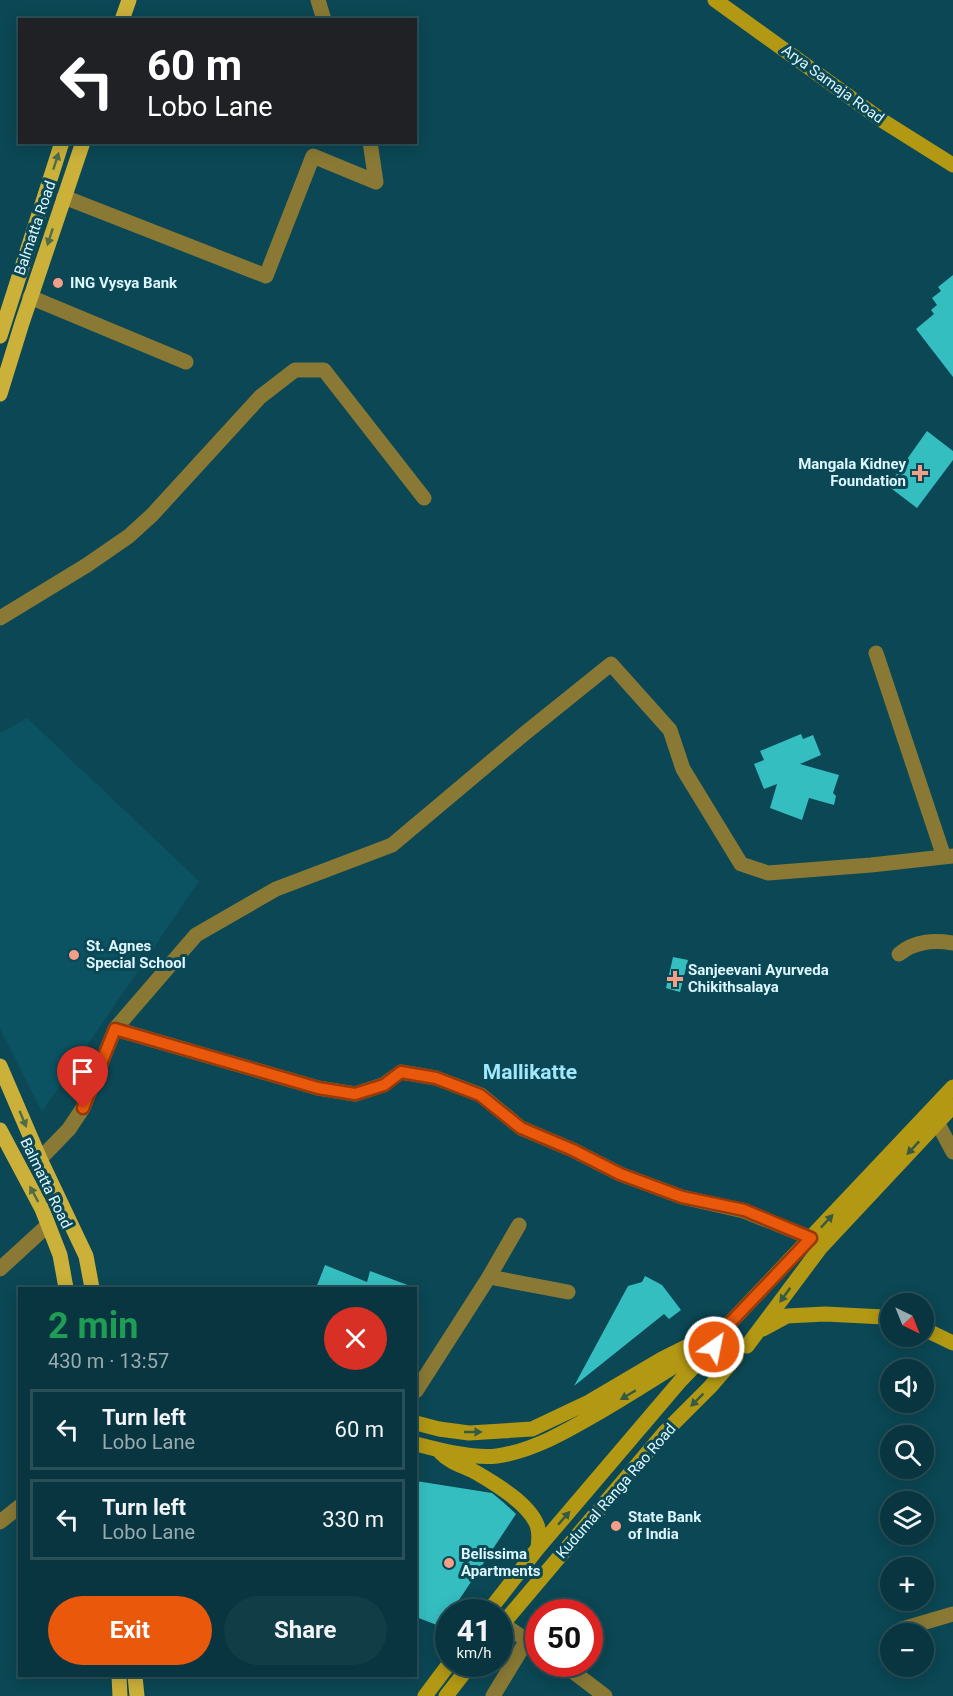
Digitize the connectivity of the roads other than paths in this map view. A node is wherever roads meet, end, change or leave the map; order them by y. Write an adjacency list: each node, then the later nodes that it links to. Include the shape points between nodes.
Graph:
1 (129, 0): 4 (main road)
2 (318, 0): 5 (street)
3 (715, 0): 9 (main road, Arya Samaja Road, via 884,121)
4 (123, 18)
5 (323, 18)
6 (61, 144): 12 (main road, Balmatta Road, one-way to 6)
7 (82, 144): 10 (main road, Balmatta Road)
8 (370, 144): 10 (street, via 376,182 313,156 266,276)
9 (953, 165)
10 (64, 197): 11 (main road, Balmatta Road, one-way to 11)
11 (30, 297): 13 (street); 14 (main road, Balmatta Road)
12 (0, 336)
13 (186, 362)
14 (0, 394)
15 (424, 498): 16 (street, via 324,370 295,370 260,397 129,536)
16 (0, 618)
17 (876, 653): 18 (street)
18 (948, 857): 21 (street, via 768,873 741,864 683,769 670,730 611,664 392,845 276,889 196,934)
19 (953, 943): 20 (street, via 916,944)
20 (899, 954)
21 (115, 1029): 28 (street, via 83,1108); 31 (street, via 318,1088 355,1094 384,1085 401,1072 436,1078 480,1095 521,1128 620,1174 682,1197 744,1210)
22 (0, 1066): 28 (main road, one-way to 28)
23 (953, 1086): 31 (main road, one-way to 23)
24 (953, 1106): 25 (main road, Kudumal Ranga Rao Road)
25 (936, 1122): 27 (street); 41 (main road, Kudumal Ranga Rao Road, one-way to 41, via 821,1247)
26 (0, 1130): 29 (main road, Balmatta Road, one-way to 26)
27 (953, 1152)
28 (40, 1159): 35 (main road, via 86,1257)
29 (48, 1225): 32 (street); 34 (main road, Balmatta Road, via 60,1255)
30 (519, 1226): 33 (street)
31 (811, 1238): 39 (main road)
32 (0, 1269)
33 (489, 1277): 36 (street); 42 (street)
34 (66, 1287)
35 (92, 1287)
36 (568, 1292)
37 (880, 1317): 41 (main road, via 787,1316)
38 (934, 1334): 40 (main road)
39 (719, 1336): 41 (main road, via 736,1325 748,1336); 41 (main road, via 722,1356 728,1358); 44 (main road, one-way to 39, via 469,1433 532,1429 589,1402 662,1359); 46 (main road, one-way to 46, via 632,1393 544,1442 495,1456); 49 (main road, one-way to 39)
40 (953, 1343)
41 (746, 1345): 51 (main road, Kudumal Ranga Rao Road, one-way to 51, via 664,1433)
42 (417, 1389)
43 (417, 1423): 44 (main road)
44 (439, 1429): 46 (main road)
45 (417, 1444): 46 (main road)
46 (438, 1450): 49 (main road, via 446,1459 516,1499 536,1523)
47 (18, 1508): 48 (street)
48 (0, 1522)
49 (538, 1548): 50 (main road)
50 (498, 1599)
51 (513, 1609)
52 (953, 1614): 53 (street)
53 (922, 1623)
54 (525, 1654): 64 (street)
55 (119, 1677): 60 (main road)
56 (135, 1677): 61 (main road)
57 (439, 1677): 62 (main road)
58 (461, 1677): 63 (main road)
59 (579, 1677): 65 (street)
60 (120, 1696)
61 (136, 1696)
62 (425, 1696)
63 (446, 1696)
64 (493, 1696)
65 (605, 1696)

